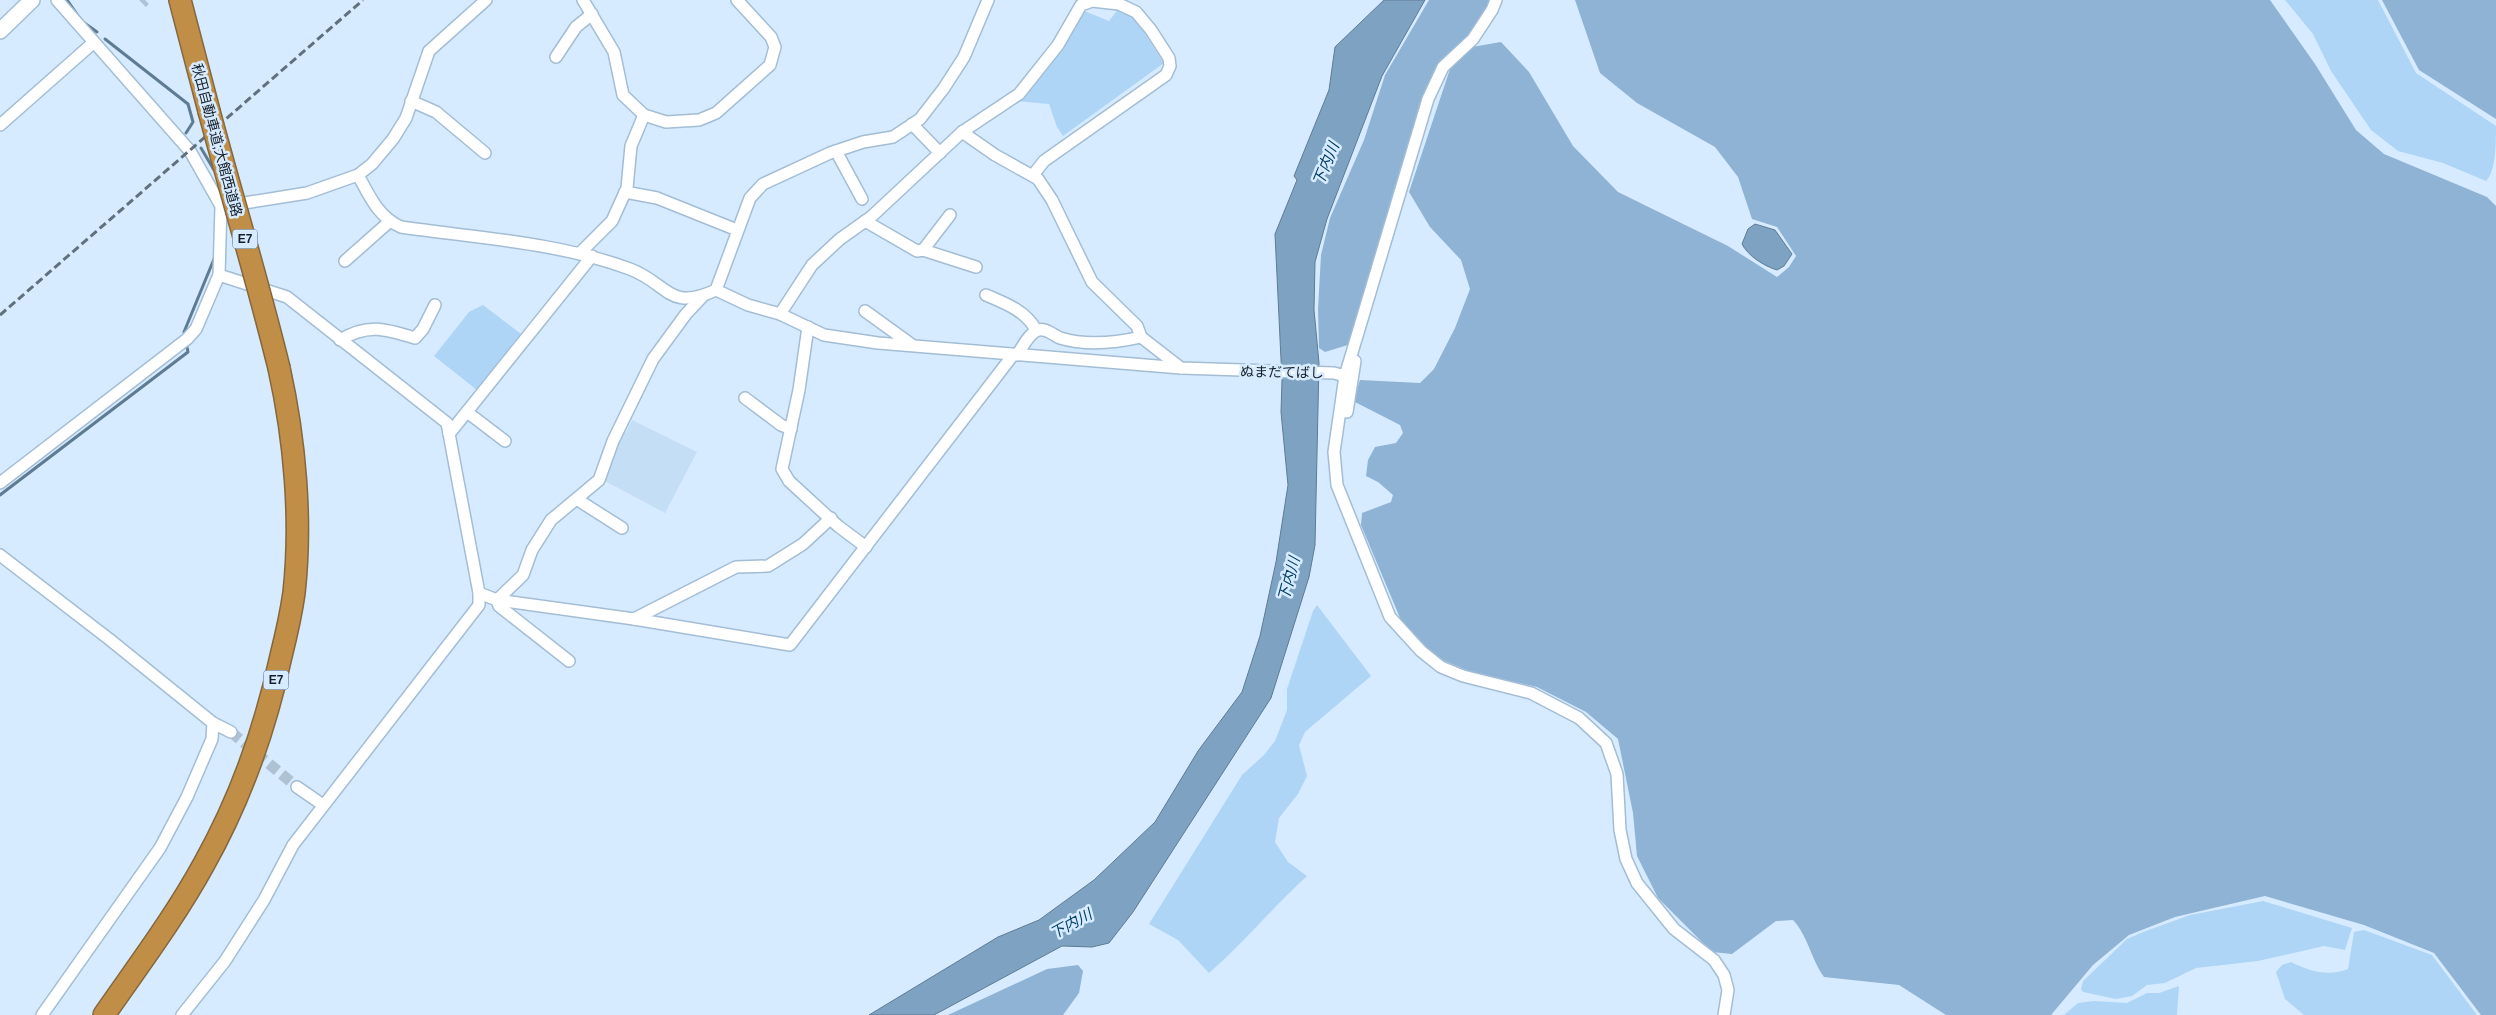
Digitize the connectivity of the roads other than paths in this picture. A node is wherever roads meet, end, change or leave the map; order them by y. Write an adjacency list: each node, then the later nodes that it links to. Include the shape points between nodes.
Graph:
1 (32, 0): 10 (street)
2 (57, 0): 11 (street)
3 (180, 0): 71 (highway, 秋田自動車道;大館西道路 / E7, bridge, via 280,368 292,444 296,524 294,594 269,712 247,774 204,865)
4 (486, 0): 13 (street, via 429,51)
5 (583, 0): 9 (street)
6 (739, 0): 14 (street, via 771,37 775,47 770,66 716,113 699,120 666,122)
7 (988, 0): 15 (street, via 964,57 936,99)
8 (1496, 0): 50 (street, via 1473,39 1443,67 1428,99)
9 (592, 14): 12 (street, via 576,27); 14 (street, via 614,52 623,94)
10 (0, 31)
11 (93, 43): 16 (street); 25 (street, via 190,151)
12 (556, 57)
13 (411, 101): 19 (street, via 436,112); 21 (street, via 406,118 393,139)
14 (644, 115): 23 (street, via 631,146)
15 (912, 124): 18 (street, via 893,138 863,142); 20 (street)
16 (0, 125)
17 (962, 132): 20 (street); 22 (street, via 995,155); 22 (street, via 1019,94 1058,45 1081,5 1092,1 1119,4 1136,12 1168,58 1170,66 1166,75 1044,161)
18 (836, 151): 24 (street); 29 (street, via 763,184 750,198)
19 (485, 153)
20 (940, 153): 27 (street)
21 (358, 175): 25 (street, via 307,193); 28 (street)
22 (1033, 175): 44 (street, via 1052,200 1092,282 1137,326)
23 (625, 192): 29 (street, via 657,198); 31 (street, via 612,221)
24 (862, 199)
25 (221, 206): 35 (street)
26 (950, 215): 30 (street)
27 (866, 221): 30 (street, via 911,250); 41 (street, via 812,265)
28 (388, 222): 31 (street, via 401,227); 33 (street)
29 (737, 230): 36 (street)
30 (923, 250): 34 (street)
31 (580, 253): 32 (street)
32 (592, 256): 38 (street, via 633,271 676,297 687,300); 52 (street)
33 (345, 261)
34 (976, 267)
35 (219, 275): 45 (street, via 287,298); 57 (street, via 196,329 187,338)
36 (716, 290): 38 (street); 41 (street, ぬまだてばし, via 748,305)
37 (986, 295): 43 (street, via 1014,308 1033,323)
38 (702, 297): 58 (street, via 653,359 613,441 599,480)
39 (436, 305): 45 (street, via 415,338 362,328)
40 (865, 311): 46 (street)
41 (780, 314): 42 (street, ぬまだてばし)
42 (808, 327): 46 (street, ぬまだてばし, via 824,335); 53 (street)
43 (1036, 330): 44 (street, via 1043,329 1060,338 1087,343 1120,342); 47 (street)
44 (1141, 337): 49 (street)
45 (340, 340): 54 (street, via 447,423)
46 (912, 345): 47 (street, ぬまだてばし)
47 (1015, 355): 49 (street, ぬまだてばし); 61 (street)
48 (1355, 361): 56 (street, via 1346,416)
49 (1181, 368): 50 (street, ぬまだてばし)
50 (1339, 374): 56 (street)
51 (745, 398): 53 (street)
52 (467, 412): 54 (street); 55 (street)
53 (791, 430): 59 (street, via 782,469 789,481)
54 (449, 434): 63 (street)
55 (506, 440)
56 (1334, 452): 76 (street, via 1337,485 1390,617 1421,651 1441,667 1462,676 1530,693 1579,718 1606,743 1617,774 1620,830 1626,859 1637,883 1674,930 1714,960 1724,974 1728,990)
57 (0, 483)
58 (578, 500): 60 (street); 64 (street, via 551,520 532,550 523,575)
59 (831, 518): 61 (street); 65 (street, via 803,544 768,566 736,567)
60 (622, 528)
61 (866, 546): 65 (street, via 790,645)
62 (0, 555): 67 (street, via 110,639)
63 (479, 593): 64 (street); 70 (street, via 479,605 475,611)
64 (497, 600): 65 (street); 66 (street, via 499,606)
65 (634, 618)
66 (569, 661)
67 (213, 724): 68 (street); 72 (street, via 212,739 160,848)
68 (231, 732)
69 (297, 787): 70 (street)
70 (323, 805): 75 (street, via 294,845 225,961)
71 (141, 961): 73 (highway, 秋田自動車道;大館西道路 / E7); 74 (highway, 秋田自動車道;大館西道路 / E7)
72 (44, 1014)
73 (99, 1015)
74 (104, 1015)
75 (182, 1015)
76 (1724, 1015)

